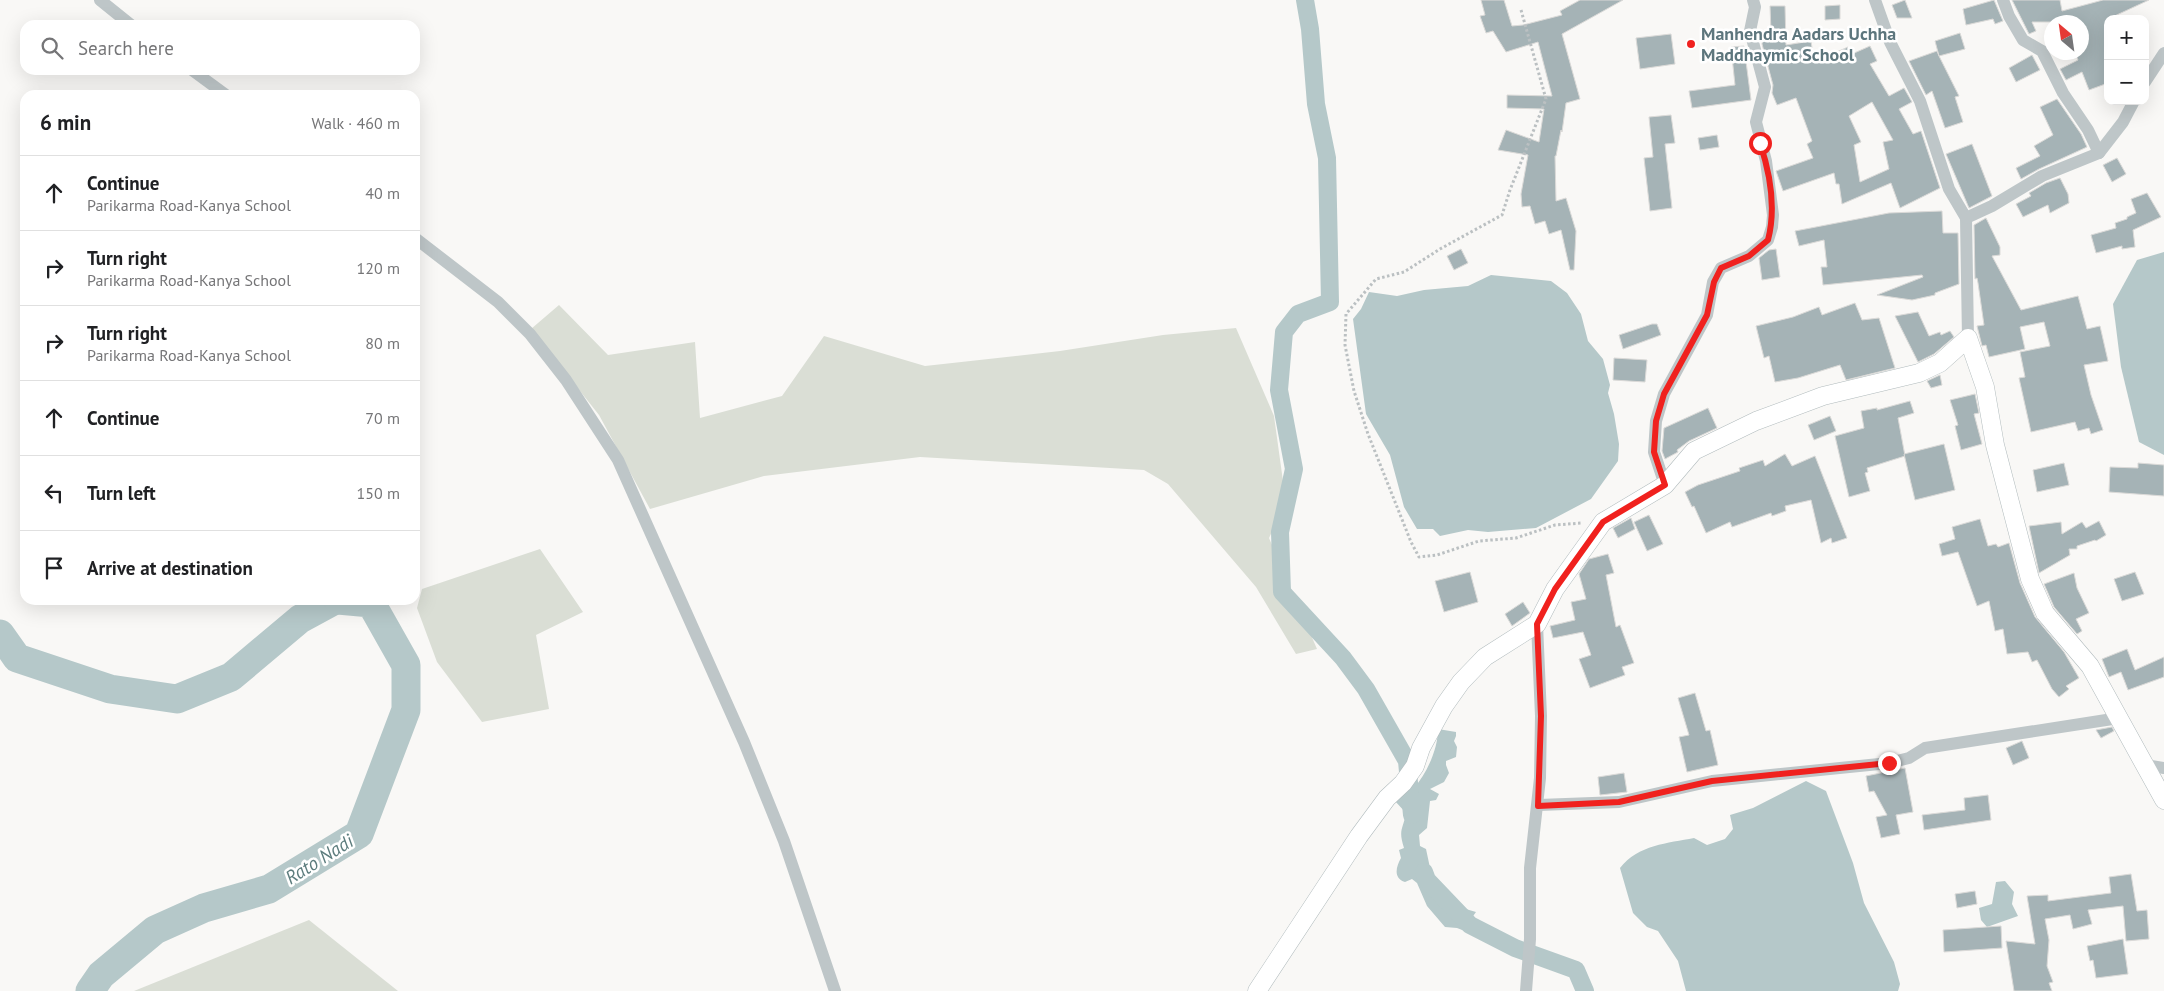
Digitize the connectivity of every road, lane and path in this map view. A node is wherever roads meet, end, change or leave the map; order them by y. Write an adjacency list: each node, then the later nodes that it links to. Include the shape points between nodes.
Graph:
1 (100, 0): 6 (street)
2 (1753, 0): 16 (street, via 1755,7 1750,31 1765,87 1756,122 1766,161 1772,227 1768,240 1749,256 1721,268 1714,282 1707,315 1664,394 1656,421 1654,452)
3 (1875, 0): 13 (street, via 1890,42 1920,101 1949,190)
4 (2003, 0): 12 (street, via 2023,40 2042,51)
5 (1521, 10): 17 (path, via 1546,99 1502,215 1404,272 1376,279 1346,314 1344,345 1368,434 1410,542 1419,557 1479,541 1516,538 1555,525)
6 (125, 20)
7 (2164, 53): 9 (street)
8 (199, 75): 10 (street)
9 (2149, 76)
10 (219, 90)
11 (2132, 105): 12 (street)
12 (2099, 153): 13 (street, via 2042,176)
13 (1966, 218): 15 (street)
14 (420, 242): 24 (street, via 498,302 530,334 572,388 618,460 744,742 784,841)
15 (1968, 338): 16 (street, via 1940,363 1919,373 1823,396 1756,421 1694,450); 19 (street, via 1985,387 1998,455 2030,579 2044,613 2090,666)
16 (1665, 485): 17 (street)
17 (1603, 522): 18 (street, via 1555,589)
18 (1537, 624): 23 (street, via 1541,716); 25 (street, via 1486,657 1461,682 1421,748 1415,766 1403,783 1386,798 1359,836)
19 (2119, 718): 20 (street); 23 (street, via 1925,748 1909,758 1889,763 1712,781 1619,802)
20 (2145, 765): 21 (street); 22 (street)
21 (2164, 768)
22 (2164, 800)
23 (1538, 806): 26 (street, via 1530,868)
24 (835, 991)
25 (1257, 991)
26 (1526, 991)

